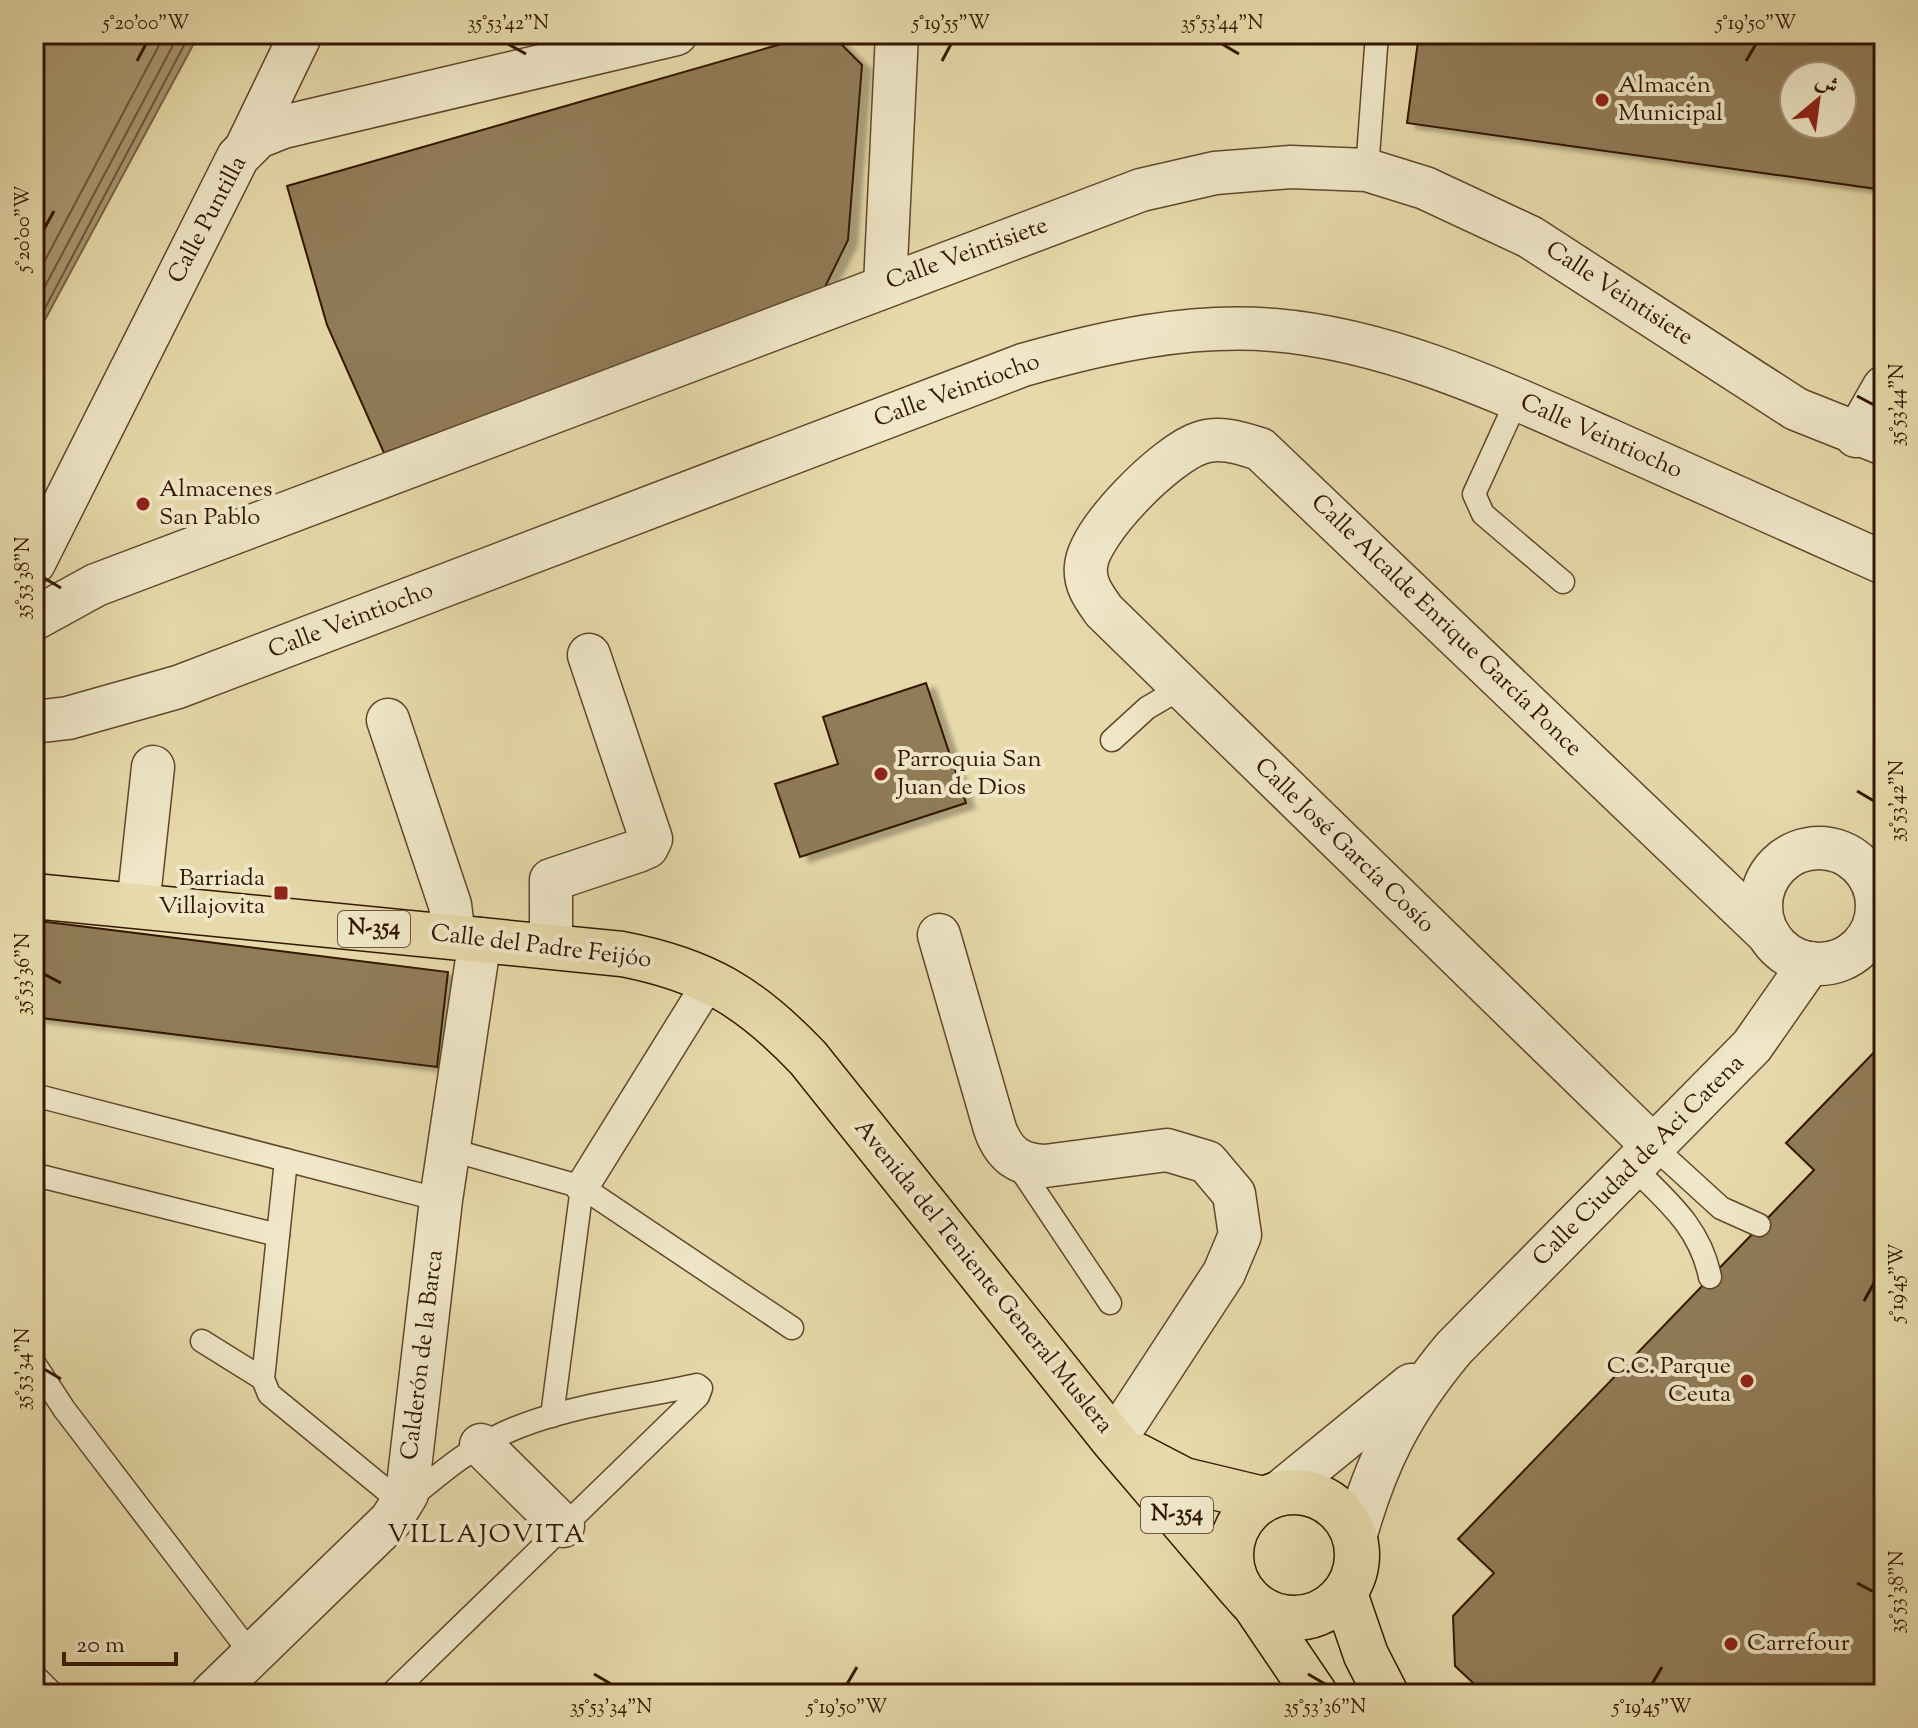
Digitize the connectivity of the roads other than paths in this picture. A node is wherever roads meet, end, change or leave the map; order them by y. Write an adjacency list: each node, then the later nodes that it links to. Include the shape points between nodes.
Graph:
1 (301, 34): 5 (street)
2 (676, 34): 5 (street, Calle Puntilla, via 283,127)
3 (897, 34): 7 (street)
4 (1377, 34): 6 (lane)
5 (247, 146): 12 (street, Calle Puntilla)
6 (1367, 170): 7 (street, Calle Veintisiete, via 1291,167 1215,173 1141,190); 10 (street, Calle Veintisiete, via 1425,188 1530,237 1796,409)
7 (885, 285): 15 (street, Calle Veintisiete)
8 (1884, 387): 10 (street)
9 (1517, 400): 13 (street, Calle Veintiocho); 14 (lane, via 1474,494 1483,514); 20 (street, Calle Veintiocho, via 1358,345 1273,330 1211,329 1087,347 1023,365 178,687 68,718)
10 (1870, 440)
11 (1104, 527): 18 (street, Calle José García Cosío, via 1091,546 1086,568 1090,592); 29 (street, Calle Alcalde Enrique García Ponce, via 1174,456 1201,442 1231,440 1260,449)
12 (42, 548): 15 (street, via 60,554)
13 (1884, 563)
14 (1563, 582)
15 (96, 585): 16 (street, Calle Veintisiete)
16 (34, 619)
17 (589, 655): 31 (street, via 651,839 638,851 551,880)
18 (1181, 688): 21 (lane, via 1147,708); 36 (street, Calle José García Cosío)
19 (388, 720): 30 (street, Calderón de la Barca, via 450,905)
20 (34, 722)
21 (1112, 740)
22 (153, 767): 26 (street)
23 (1884, 847): 24 (street)
24 (1837, 850): 27 (street, via 1868,873 1876,891); 29 (street, via 1797,851 1768,877 1762,916)
25 (34, 896): 26 (highway, Calle del Padre Feijóo / N-354)
26 (138, 906): 30 (highway, Calle del Padre Feijóo / N-354)
27 (1879, 924): 32 (street, via 1847,957)
28 (939, 935): 37 (street, via 995,1129)
29 (1769, 935): 32 (street, via 1793,958)
30 (467, 938): 31 (highway, Calle del Padre Feijóo / N-354); 35 (street, Calderón de la Barca)
31 (551, 947): 33 (highway, Calle del Padre Feijóo / N-354, via 671,963)
32 (1810, 963): 36 (street, Calle Ciudad de Aci Catena, via 1752,1046)
33 (710, 981): 40 (street); 52 (highway, Avenida del Teniente General Muslera / N-354, via 775,1023 808,1058)
34 (34, 1095): 38 (lane)
35 (448, 1149): 40 (lane); 41 (street, Calderón de la Barca)
36 (1643, 1156): 42 (lane, via 1721,1208); 44 (lane, via 1692,1228); 48 (street, Calle Ciudad de Aci Catena)
37 (1012, 1157): 45 (lane); 52 (street, via 1045,1166 1167,1150 1207,1162 1234,1194 1240,1235 1224,1273)
38 (286, 1160): 41 (lane); 43 (lane)
39 (40, 1176): 43 (lane)
40 (582, 1187): 46 (lane); 51 (lane)
41 (441, 1200): 55 (street, Calderón de la Barca)
42 (1759, 1225)
43 (278, 1235): 50 (lane)
44 (1710, 1277)
45 (1110, 1303)
46 (792, 1328)
47 (202, 1341): 50 (lane)
48 (1454, 1348): 54 (street, Calle Ciudad de Aci Catena); 57 (street, Calle Ciudad de Aci Catena, via 1391,1436 1369,1486)
49 (34, 1363): 60 (lane)
50 (263, 1379): 55 (lane, via 269,1394)
51 (552, 1416): 53 (lane); 56 (lane, via 701,1388)
52 (1114, 1441): 54 (highway, N-354, via 1184,1480); 59 (highway, Avenida del Teniente General Muslera / N-354)
53 (481, 1445): 55 (lane); 56 (street)
54 (1271, 1496): 57 (highway, N-354, via 1300,1491 1318,1496 1348,1521); 59 (highway, N-354, via 1247,1512 1235,1529 1231,1560)
55 (403, 1504): 60 (street)
56 (563, 1526): 64 (lane)
57 (1355, 1538): 58 (highway, via 1356,1567)
58 (1345, 1594): 59 (highway, N-354, via 1311,1616 1291,1618); 66 (highway)
59 (1248, 1597): 65 (highway, Avenida del Teniente General Muslera / N-354)
60 (252, 1655): 63 (street)
61 (34, 1675): 62 (lane)
62 (53, 1694)
63 (212, 1694)
64 (391, 1694)
65 (1315, 1694)
66 (1386, 1694)

